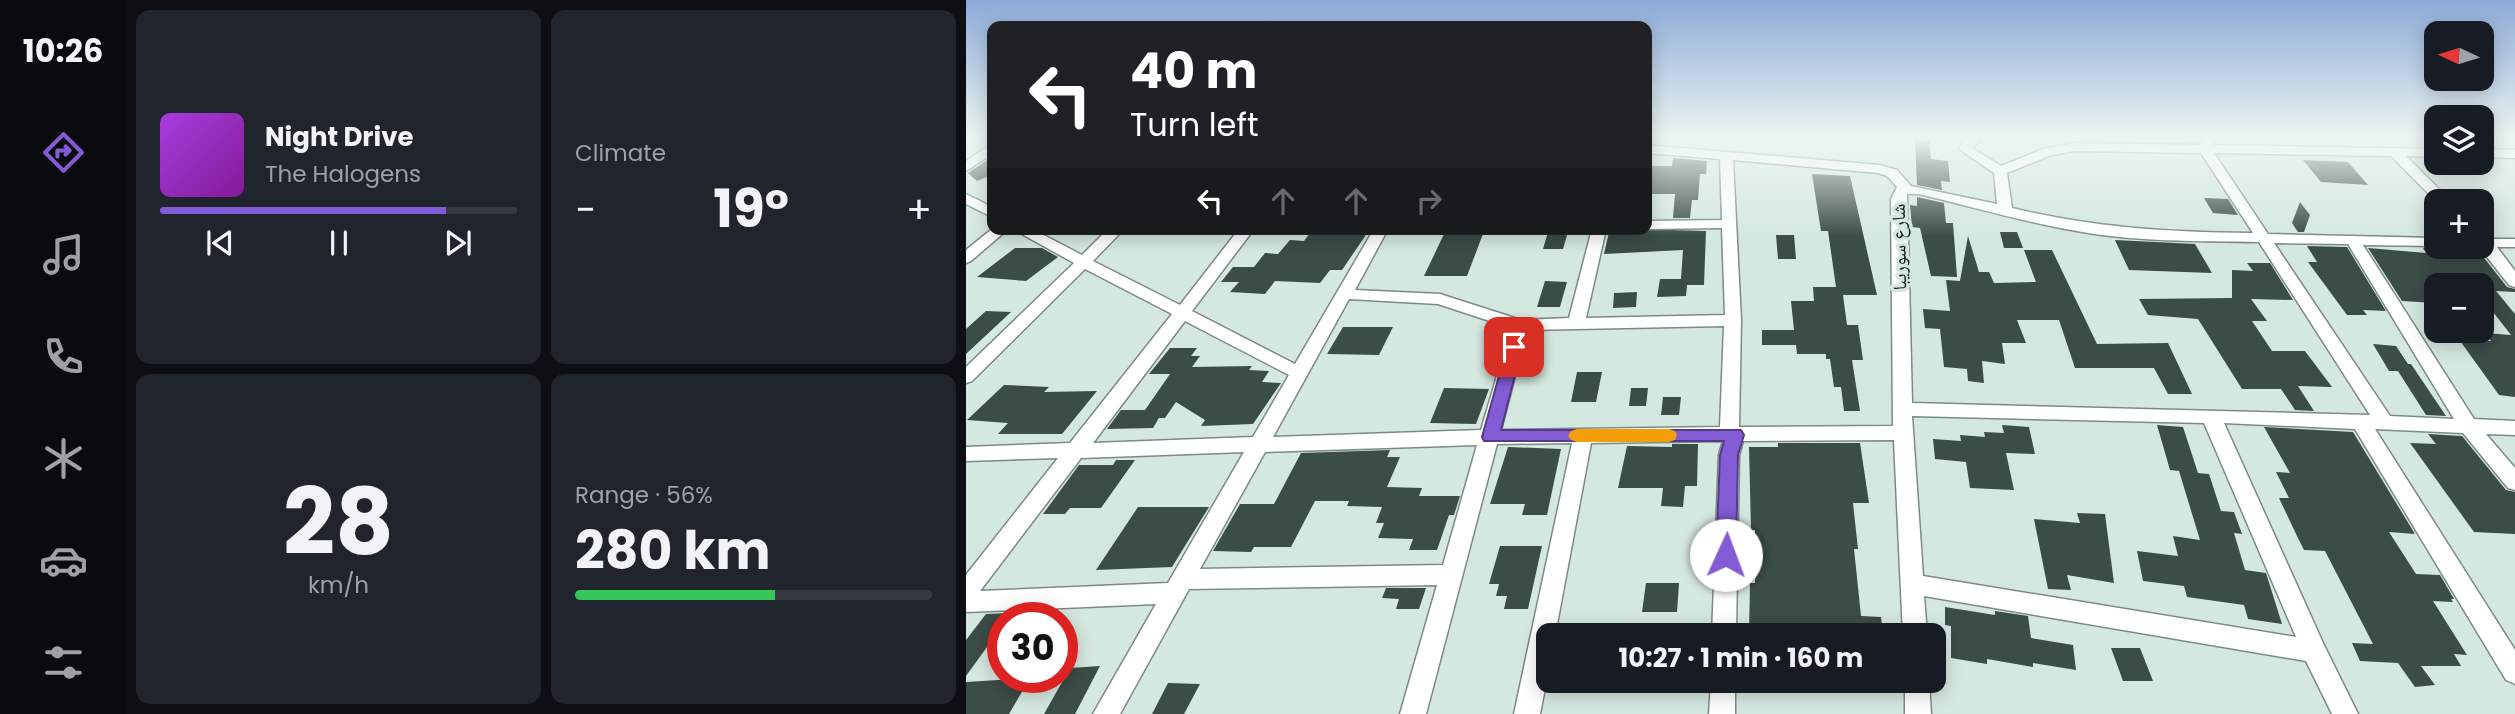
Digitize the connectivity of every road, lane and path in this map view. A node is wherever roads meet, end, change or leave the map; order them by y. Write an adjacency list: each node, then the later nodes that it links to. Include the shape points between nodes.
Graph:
1 (1727, 170): 11 (street)
2 (1884, 170): 6 (street)
3 (2223, 170): 19 (street)
4 (2413, 170): 7 (street)
5 (2000, 171): 10 (street)
6 (1906, 189): 10 (street, شارع سوريبا); 35 (street, شارع سوريبا, via 1898,193)
7 (2432, 189)
8 (966, 198): 9 (street)
9 (987, 210)
10 (2005, 210): 19 (street, شارع سوريبا, via 2106,231)
11 (1729, 224): 12 (street); 30 (street)
12 (1652, 225)
13 (994, 235): 25 (street)
14 (1031, 235): 26 (street)
15 (1111, 235): 26 (street)
16 (1242, 235): 29 (street)
17 (1378, 235): 28 (street)
18 (1598, 235): 31 (street)
19 (2262, 238): 20 (street, شارع سوريبا); 38 (street)
20 (2353, 240): 21 (street, شارع سوريبا); 39 (street)
21 (2424, 242)
22 (2494, 242): 23 (street)
23 (2515, 243)
24 (2494, 256): 27 (street)
25 (966, 258)
26 (1083, 263): 29 (street); 34 (street)
27 (2515, 282)
28 (1344, 294): 32 (street, via 1440,299); 33 (street)
29 (1181, 312): 33 (street); 46 (street)
30 (1733, 320): 31 (street); 42 (street)
31 (1576, 323): 32 (street)
32 (1520, 325): 44 (street)
33 (1299, 373): 45 (street)
34 (966, 377)
35 (1903, 410): 36 (street); 41 (street, شارع سوريبا)
36 (2211, 416): 37 (street); 56 (street)
37 (2361, 422): 38 (street); 57 (street)
38 (2385, 424): 39 (street)
39 (2469, 427): 40 (street); 48 (street)
40 (2515, 428)
41 (1903, 433): 42 (street); 50 (street, شارع سوريبا)
42 (1732, 435): 43 (street); 54 (street)
43 (1583, 436): 44 (street); 62 (street)
44 (1490, 437): 45 (street); 49 (street)
45 (1258, 445): 46 (street); 51 (street)
46 (1073, 451): 47 (street); 52 (street)
47 (966, 454)
48 (2515, 482)
49 (1452, 575): 51 (street); 61 (street)
50 (1914, 584): 55 (street, شارع سوريبا); 56 (street)
51 (1179, 586): 53 (street); 60 (street)
52 (966, 592)
53 (966, 602)
54 (1724, 623)
55 (1915, 623)
56 (2314, 651): 65 (street)
57 (2515, 673)
58 (1723, 693): 63 (street)
59 (1917, 693): 64 (street)
60 (1106, 714)
61 (1413, 714)
62 (1527, 714)
63 (1722, 714)
64 (1918, 714)
65 (2345, 714)

